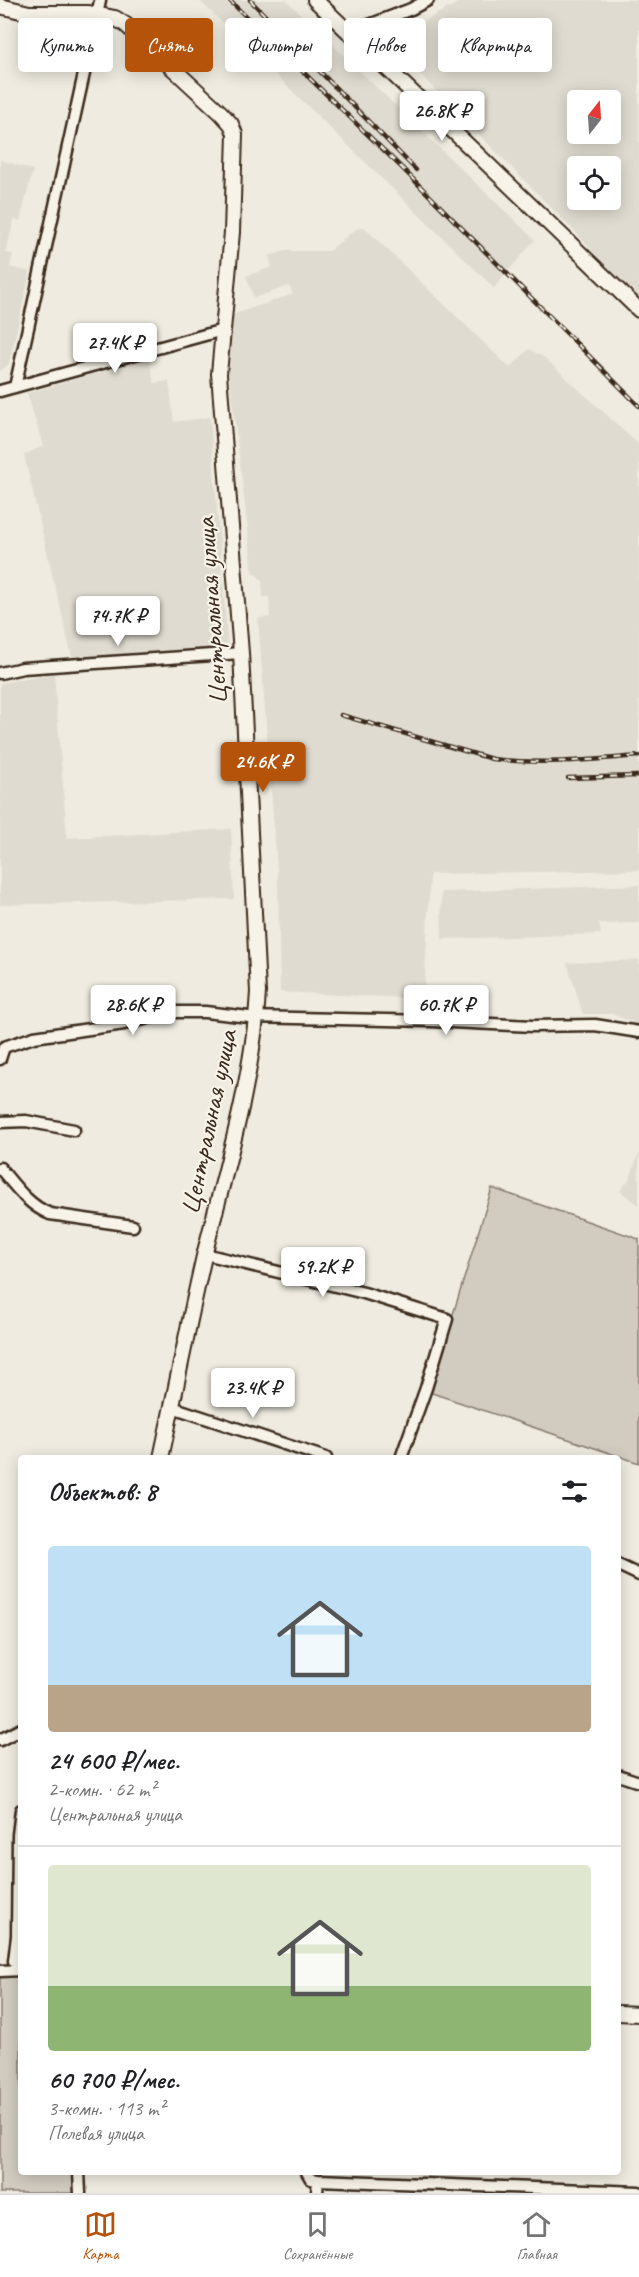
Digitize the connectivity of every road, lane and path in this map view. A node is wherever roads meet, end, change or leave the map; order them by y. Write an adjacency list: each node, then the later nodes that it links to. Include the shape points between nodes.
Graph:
1 (315, 0): 6 (main road)
2 (428, 0): 5 (street)
3 (98, 5): 4 (main road, via 36,14); 9 (main road, Центральная улица, via 126,25 213,105 233,129 232,232); 10 (street)
4 (0, 6)
5 (388, 18)
6 (344, 26)
7 (392, 72): 8 (main road)
8 (639, 310)
9 (223, 330): 10 (street); 12 (main road, Центральная улица, via 219,391)
10 (15, 387): 11 (street)
11 (0, 391)
12 (241, 653): 13 (street, via 22,668); 14 (main road, Центральная улица, via 258,971)
13 (0, 673)
14 (256, 1017): 15 (street, via 595,1025); 16 (street, via 173,1012 21,1040 4,1047); 21 (main road, Центральная улица, via 243,1096)
15 (639, 1032)
16 (0, 1059)
17 (0, 1122): 18 (street, via 26,1120)
18 (74, 1130)
19 (0, 1168): 20 (street, via 40,1210)
20 (133, 1226)
21 (205, 1254): 22 (main road, Центральная улица); 25 (street, via 447,1318)
22 (172, 1407): 23 (main road, Центральная улица); 24 (street)
23 (162, 1455)
24 (317, 1455)
25 (402, 1455)
26 (621, 1566): 27 (street)
27 (639, 1575)
28 (18, 1731): 29 (street)
29 (0, 1740)
30 (621, 1776): 31 (street)
31 (639, 1782)
32 (18, 1835): 33 (street)
33 (18, 1951)
34 (18, 1966): 35 (street)
35 (0, 1971)
36 (621, 2013): 37 (main road)
37 (639, 2014)
38 (79, 2175): 41 (street)
39 (312, 2177): 40 (street); 42 (street)
40 (639, 2192)
41 (80, 2193)
42 (317, 2193)

